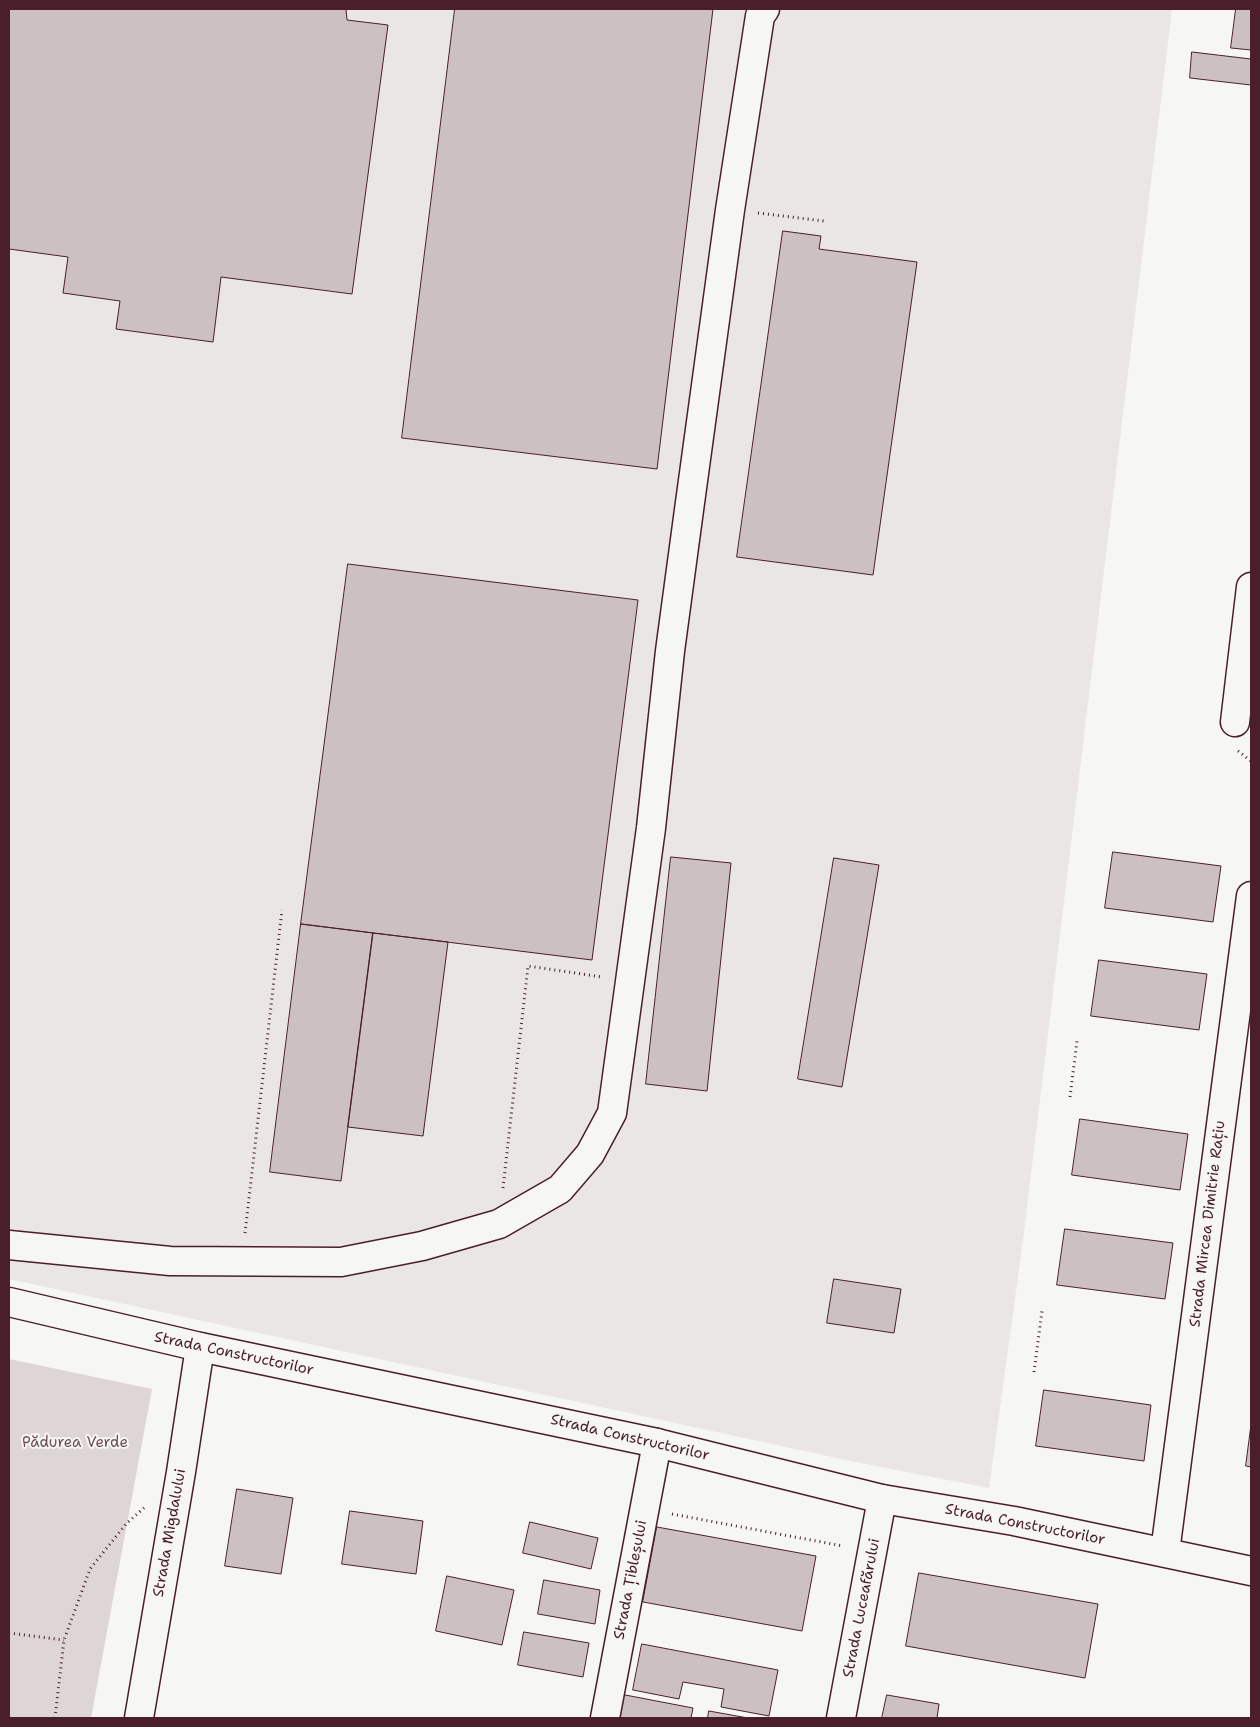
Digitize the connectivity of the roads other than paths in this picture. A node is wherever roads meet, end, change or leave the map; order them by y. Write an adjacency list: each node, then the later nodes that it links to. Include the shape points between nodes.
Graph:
1 (765, 9): 5 (street, via 760,16 730,210 612,1113 590,1154 560,1189 499,1224 422,1246 341,1262 170,1261)
2 (1251, 587): 3 (street)
3 (1235, 722)
4 (1251, 896): 10 (street, Strada Mircea Dimitrie Rațiu)
5 (9, 1244)
6 (9, 1302): 7 (street, Strada Constructorilor)
7 (200, 1348): 8 (street, Strada Constructorilor); 12 (street, Strada Migdalului)
8 (657, 1443): 9 (street, Strada Constructorilor); 13 (street, Strada Țibleșului)
9 (882, 1499): 10 (street, Strada Constructorilor, via 1014,1521); 14 (street, Strada Luceafărului)
10 (1165, 1552): 11 (street, Strada Constructorilor)
11 (1251, 1571)
12 (139, 1718)
13 (605, 1718)
14 (841, 1718)

